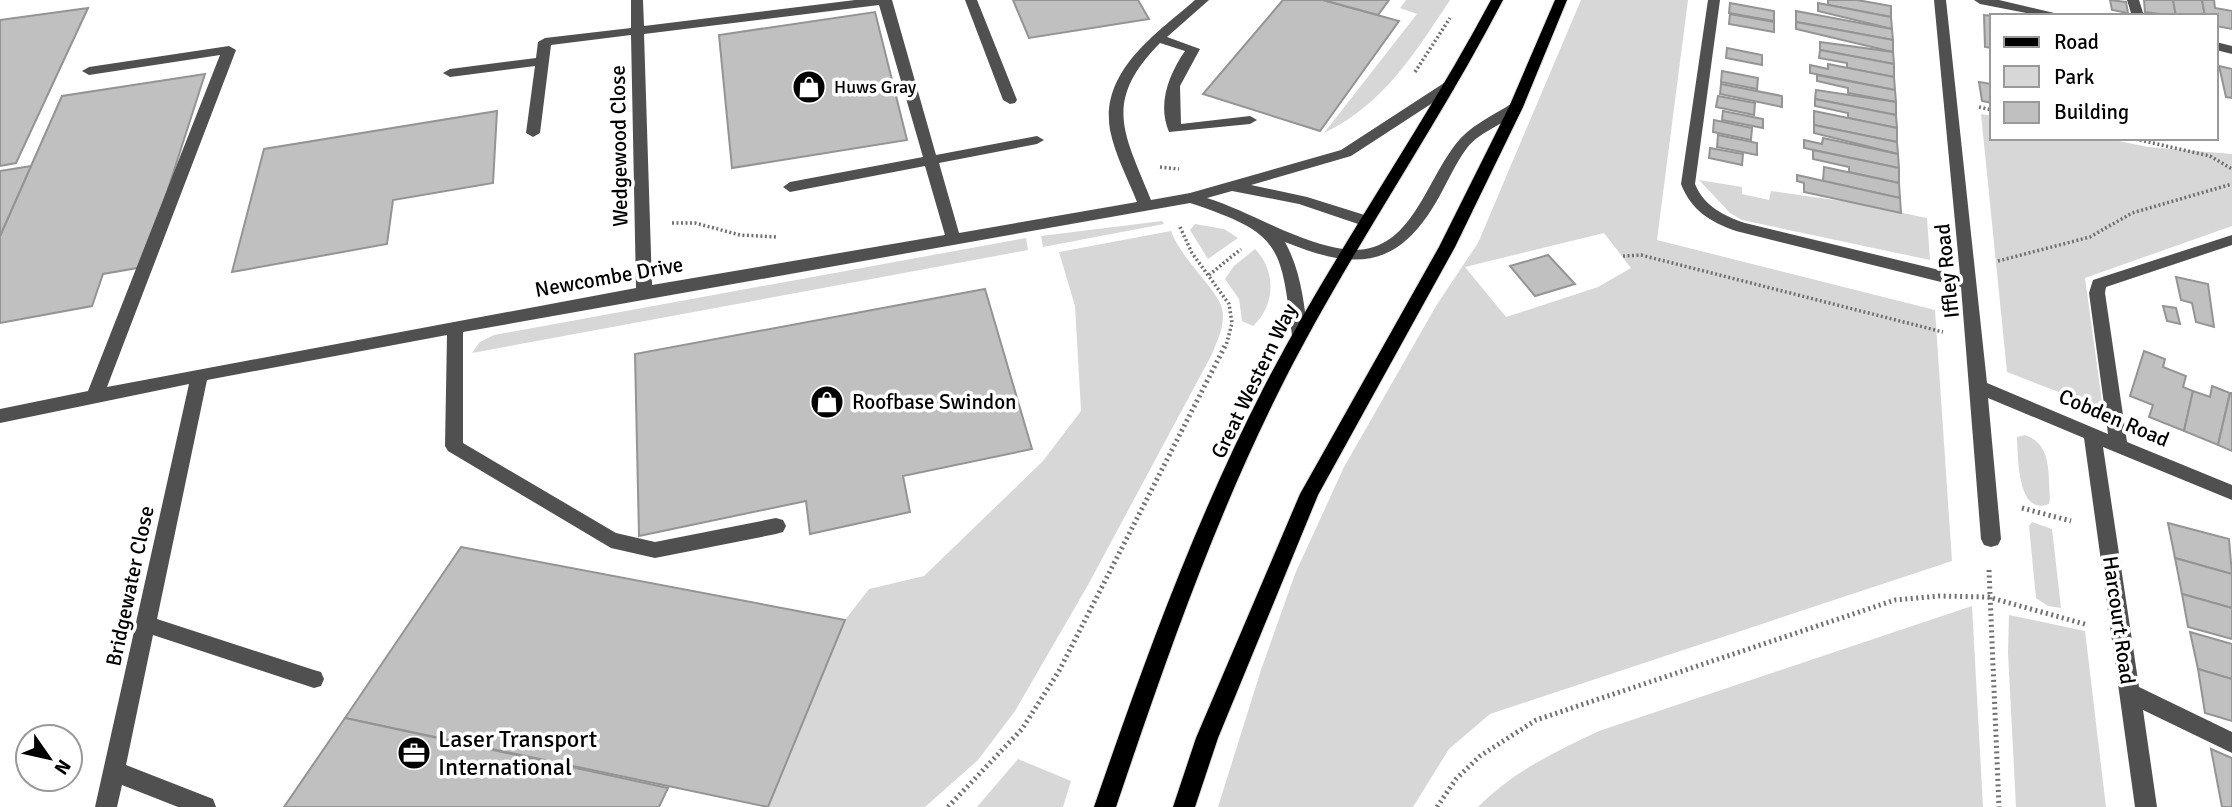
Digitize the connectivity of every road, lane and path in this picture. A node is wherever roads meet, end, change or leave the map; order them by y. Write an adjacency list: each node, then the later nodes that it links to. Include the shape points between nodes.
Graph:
1 (637, 0): 11 (street, Wedgewood Close)
2 (885, 0): 11 (street); 23 (street)
3 (971, 0): 17 (street)
4 (1203, 0): 12 (street)
5 (1497, 0): 16 (main road, Great Western Way)
6 (1561, 0): 18 (main road)
7 (1714, 0): 42 (street, via 1688,184 1699,203 1741,227)
8 (1940, 0): 41 (street, Iffley Road)
9 (1980, 0): 10 (street)
10 (2051, 14)
11 (637, 31): 13 (street, via 545,42); 34 (street, Wedgewood Close)
12 (1159, 39): 19 (street, via 1193,49 1175,75 1170,92 1174,129); 26 (street, via 1133,64 1116,93 1118,130)
13 (542, 61): 15 (street); 20 (street)
14 (89, 71): 49 (street, via 229,50)
15 (450, 73)
16 (1449, 86): 28 (street, Newcombe Drive, via 1346,153); 33 (main road, Great Western Way)
17 (1010, 100)
18 (1516, 107): 39 (street, via 1462,146 1401,241 1376,254); 69 (main road, via 1447,247 1309,494 1212,725)
19 (1250, 120)
20 (533, 133)
21 (1037, 140): 23 (street)
22 (2138, 140): 25 (path, via 2210,156)
23 (930, 160): 29 (street); 37 (street)
24 (1187, 169): 26 (path, via 1169,165)
25 (2232, 169)
26 (1133, 172): 32 (street)
27 (2232, 184): 41 (path, via 2132,213 2090,237 2013,259)
28 (1226, 185): 30 (street, Newcombe Drive); 33 (street, via 1302,200)
29 (790, 187)
30 (1191, 198): 31 (street, Newcombe Drive); 35 (street)
31 (1172, 201): 32 (street, Newcombe Drive); 67 (path, via 1186,243 1229,304 1232,323 1224,351 1059,671 1022,729)
32 (1144, 205): 37 (street, Newcombe Drive)
33 (1366, 221): 39 (main road, Great Western Way)
34 (642, 227): 36 (path, via 694,220 748,237); 43 (street, Wedgewood Close)
35 (1268, 229): 39 (street); 45 (street, via 1292,268)
36 (788, 236)
37 (953, 237): 43 (street, Newcombe Drive)
38 (2232, 240): 52 (street, via 2099,285)
39 (1345, 256): 45 (main road, Great Western Way)
40 (1622, 256): 46 (path, via 1641,255)
41 (1967, 264): 42 (street, Iffley Road)
42 (1969, 283): 46 (street, Iffley Road)
43 (644, 292): 44 (street, Newcombe Drive)
44 (455, 327): 47 (street, Newcombe Drive); 55 (street, via 454,446 611,540 655,550)
45 (1300, 335): 68 (main road, Great Western Way, via 1171,614)
46 (1975, 340): 48 (street, Iffley Road)
47 (199, 375): 49 (street, Newcombe Drive); 59 (street, Bridgewater Close)
48 (1979, 387): 51 (street, Cobden Road); 54 (street, Iffley Road)
49 (95, 396): 50 (street, Newcombe Drive)
50 (0, 416)
51 (2092, 433): 52 (street, Cobden Road); 56 (street, Harcourt Road)
52 (2119, 445): 53 (street, Cobden Road)
53 (2232, 493)
54 (1988, 500): 56 (path); 57 (street, Iffley Road)
55 (776, 526)
56 (2106, 530): 60 (street, Harcourt Road)
57 (1991, 539)
58 (1988, 597): 60 (path); 70 (path, via 1895,600 1536,720 1472,762); 71 (path)
59 (145, 624): 61 (street); 64 (street, Bridgewater Close)
60 (2121, 634): 62 (street, Harcourt Road)
61 (314, 679)
62 (2130, 693): 63 (street); 72 (street, Harcourt Road)
63 (2232, 743)
64 (114, 771): 65 (street, Bridgewater Close); 66 (street)
65 (106, 807)
66 (205, 807)
67 (948, 807)
68 (1105, 807)
69 (1184, 807)
70 (1437, 807)
71 (1999, 807)
72 (2146, 807)

